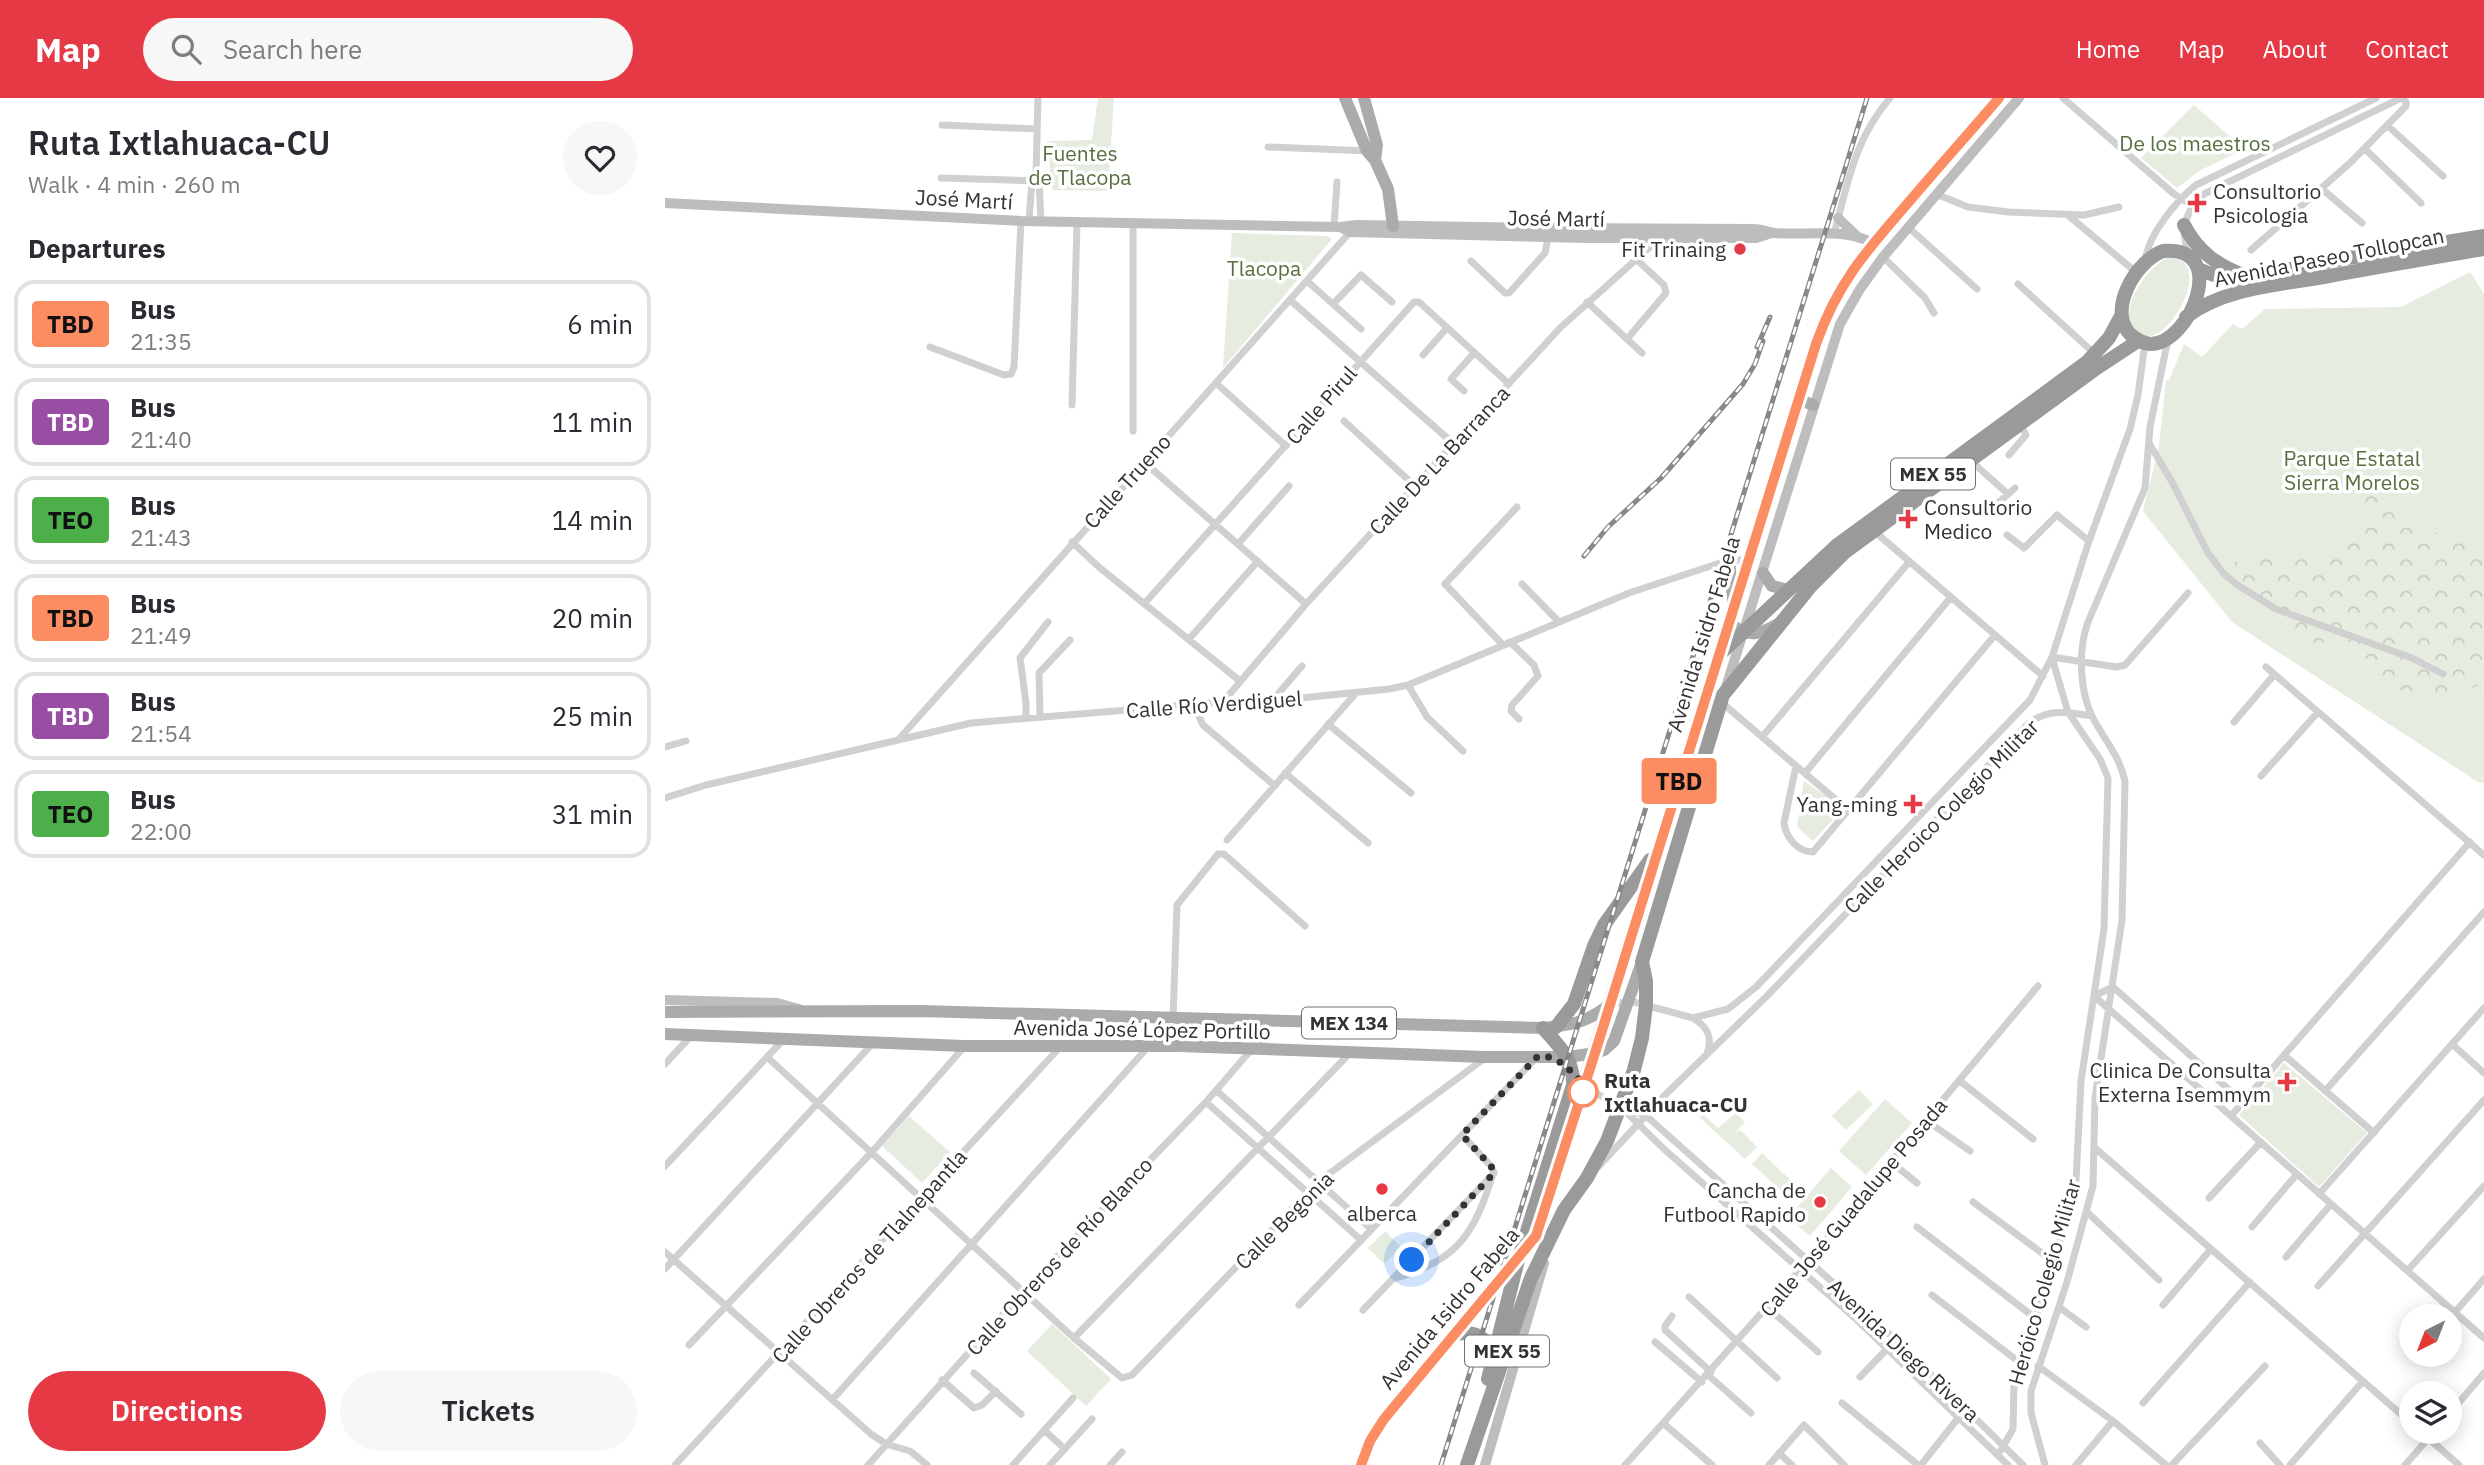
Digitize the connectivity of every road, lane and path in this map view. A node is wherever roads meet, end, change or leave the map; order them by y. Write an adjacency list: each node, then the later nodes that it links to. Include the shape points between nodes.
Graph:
1 (1038, 98): 12 (street)
2 (1344, 98): 15 (main road)
3 (1364, 98): 15 (main road)
4 (1890, 98): 28 (street, via 1858,149)
5 (1999, 98): 43 (main road, Avenida Isidro Fabela / MEX 55)
6 (2019, 98): 21 (main road, Avenida Isidro Fabela / MEX 55)
7 (2063, 98): 22 (street)
8 (2376, 98): 22 (street, via 2206,179)
9 (2402, 98): 11 (street, via 2406,106); 25 (street, via 2214,188)
10 (942, 125): 12 (street)
11 (2388, 126): 14 (street); 16 (street)
12 (1037, 129): 18 (street)
13 (1268, 147): 15 (street)
14 (2365, 149): 20 (street); 23 (street)
15 (1373, 154): 35 (main road, via 1390,197)
16 (2443, 176)
17 (941, 177): 18 (street)
18 (1036, 181): 29 (street); 30 (street)
19 (1337, 182): 36 (street)
20 (2321, 188): 32 (street); 45 (street)
21 (1936, 194): 27 (street, via 1979,210); 37 (main road, Avenida Isidro Fabela / MEX 55)
22 (2180, 199): 25 (street); 50 (street)
23 (2421, 202)
24 (666, 204): 29 (main road, José Martí)
25 (2192, 205): 34 (street)
26 (2119, 208): 27 (street)
27 (2069, 216): 50 (street)
28 (1839, 218): 40 (street); 42 (main road)
29 (1025, 221): 30 (main road, José Martí); 67 (street, via 1011,373 1004,375)
30 (1041, 222): 31 (main road, José Martí)
31 (1077, 223): 33 (main road, José Martí); 77 (street)
32 (2363, 223)
33 (1133, 224): 36 (main road, José Martí); 81 (street)
34 (2184, 225): 49 (street); 51 (highway, via 2212,260)
35 (1393, 226): 36 (main road, José Martí); 38 (main road, José Martí)
36 (1345, 227): 38 (main road, José Martí); 52 (street, Calle Trueno)
37 (1908, 227): 46 (main road, Avenida Isidro Fabela / MEX 55); 54 (street)
38 (1549, 233): 39 (main road, José Martí); 48 (street, via 1542,256 1509,293)
39 (1663, 233): 40 (main road, José Martí, via 1753,229); 47 (street, Calle De La Barranca)
40 (1834, 234): 42 (main road, José Martí)
41 (2484, 236): 51 (highway, Avenida Paseo Tollopcan)
42 (1859, 237): 43 (main road, José Martí)
43 (1873, 243): 76 (main road, Avenida Isidro Fabela / MEX 55, via 1832,303)
44 (2484, 249): 61 (highway, Avenida Paseo Tollopcan, via 2220,297)
45 (2251, 250)
46 (1882, 257): 59 (street, via 1925,298); 78 (main road, Avenida Isidro Fabela / MEX 55, via 1840,324)
47 (1636, 259): 57 (street, Calle De La Barranca); 64 (street, via 1664,285 1666,293)
48 (1471, 261)
49 (2194, 264): 50 (highway, via 2181,253 2169,251 2155,254); 51 (highway, Avenida Paseo Tollopcan, via 2222,278); 61 (highway, via 2200,290)
50 (2141, 267): 60 (highway, via 2122,302)
51 (2250, 277)
52 (1307, 281): 55 (street, Calle Trueno); 58 (street)
53 (2018, 284): 70 (street)
54 (1977, 289)
55 (1290, 300): 72 (street); 73 (street, Calle Trueno)
56 (1392, 302): 58 (street, via 1361,275)
57 (1587, 302): 64 (street); 74 (street, Calle De La Barranca)
58 (1333, 304): 63 (street)
59 (1934, 313)
60 (2121, 316): 66 (highway, via 2125,328); 70 (highway, MEX 55)
61 (2186, 317): 65 (highway)
62 (1447, 328): 68 (street, Calle Pirul); 71 (street); 72 (street, Calle Pirul, via 1414,302)
63 (1360, 329)
64 (1626, 339): 69 (street)
65 (2168, 339): 66 (highway); 82 (street)
66 (2142, 342): 80 (highway, MEX 55); 97 (street, Calle Heroico Colegio Militar, via 2130,429)
67 (930, 347)
68 (1474, 353): 74 (street, Calle Pirul); 75 (street, via 1451,379)
69 (1642, 353)
70 (2095, 354): 106 (highway, MEX 55, via 1836,546)
71 (1423, 355)
72 (1360, 361): 83 (street); 84 (street, Calle Pirul)
73 (1216, 383): 84 (street); 87 (street, Calle Trueno)
74 (1509, 384): 83 (street, Calle De La Barranca)
75 (1464, 391)
76 (1798, 399): 78 (main road); 100 (main road, Avenida Isidro Fabela / MEX 55)
77 (1072, 405)
78 (1813, 405): 104 (main road, Avenida Isidro Fabela / MEX 55)
79 (1344, 421): 89 (street)
80 (2019, 424): 85 (street, via 2027,435); 86 (highway, MEX 55)
81 (1133, 430)
82 (2148, 443): 123 (street, via 2143,495 2088,621); 126 (street, via 2208,552 2236,584 2276,609 2412,658)
83 (1454, 444): 89 (street, Calle De La Barranca)
84 (1286, 446): 94 (street, Calle Pirul)
85 (2009, 455)
86 (1970, 461): 91 (street); 95 (highway, MEX 55)
87 (1144, 462): 94 (street); 98 (street, Calle Trueno)
88 (1289, 486): 99 (street)
89 (1415, 486): 110 (street, Calle De La Barranca)
90 (2015, 488): 91 (street)
91 (2008, 494): 93 (street)
92 (1517, 507): 120 (street, via 1445,584)
93 (1988, 512)
94 (1216, 525): 99 (street); 109 (street, Calle Pirul)
95 (1873, 531): 103 (street); 114 (highway, MEX 55, via 1827,567)
96 (2007, 535): 97 (street, via 2024,548 2060,516)
97 (2088, 541): 122 (street, Calle Heroico Colegio Militar)
98 (1072, 542): 109 (street); 145 (street, Calle Trueno)
99 (1238, 544): 101 (street)
100 (1749, 559): 102 (street, Calle Río Verdiguel); 111 (main road, Avenida Isidro Fabela / MEX 55)
101 (1258, 561): 110 (street); 119 (street)
102 (1729, 561): 111 (main road); 113 (street, Calle Río Verdiguel, via 1629,593)
103 (1909, 562): 108 (street); 144 (street)
104 (1763, 573): 106 (main road, via 1772,586); 116 (main road, Avenida Isidro Fabela / MEX 55)
105 (1522, 584): 113 (street)
106 (1788, 590): 116 (highway, MEX 55)
107 (2188, 593): 123 (street, via 2125,665)
108 (1951, 597): 117 (street); 153 (street)
109 (1144, 604): 119 (street)
110 (1306, 604): 129 (street, Calle De La Barranca)
111 (1734, 607): 115 (main road, Avenida Isidro Fabela / MEX 55)
112 (1048, 622): 140 (street, via 1020,658)
113 (1559, 622): 120 (street, Calle Río Verdiguel)
114 (1780, 622): 116 (main road, via 1763,632); 132 (highway, MEX 55)
115 (1730, 624): 116 (main road); 121 (main road, Avenida Isidro Fabela / MEX 55)
116 (1743, 633): 121 (highway); 132 (main road, Avenida Isidro Fabela / MEX 55)
117 (1995, 635): 128 (street); 158 (street)
118 (1070, 639): 138 (street, via 1039,673)
119 (1189, 639): 129 (street)
120 (1507, 643): 130 (street, Calle Río Verdiguel); 141 (street, via 1534,665 1538,676 1511,708)
121 (1720, 654): 162 (highway, Avenida Isidro Fabela / MEX 55)
122 (2052, 657): 123 (street); 128 (street, Calle Heroico Colegio Militar); 136 (street, Heróico Colegio Militar)
123 (2082, 661): 139 (street)
124 (1302, 666): 133 (street)
125 (2266, 667): 127 (street)
126 (2443, 674)
127 (2274, 675): 137 (street); 142 (street)
128 (2043, 676): 149 (street, Calle Heroico Colegio Militar, via 2030,700)
129 (1240, 681): 134 (street, Calle De La Barranca)
130 (1408, 685): 131 (street, Calle Río Verdiguel); 148 (street, via 1427,717)
131 (1356, 693): 133 (street, Calle Río Verdiguel); 143 (street)
132 (1722, 699): 144 (street); 168 (highway, Avenida Isidro Fabela / MEX 55)
133 (1272, 701): 134 (street, Calle Río Verdiguel)
134 (1223, 702): 135 (street, Calle Río Verdiguel)
135 (1193, 704): 138 (street, Calle Río Verdiguel); 155 (street, via 1203,725)
136 (2068, 712): 139 (street, Calle Heroico Colegio Militar); 150 (street, Calle Heroico Colegio Militar, via 2036,718); 171 (street, Heróico Colegio Militar, via 2108,778 2103,929)
137 (2318, 712): 154 (street); 160 (street)
138 (1040, 716): 140 (street, Calle Río Verdiguel)
139 (2092, 716): 170 (street, Heróico Colegio Militar, via 2119,760 2125,781 2122,920)
140 (1026, 717): 145 (street, Calle Río Verdiguel)
141 (1519, 719)
142 (2234, 722)
143 (1328, 724): 152 (street); 156 (street)
144 (1762, 737): 151 (street)
145 (899, 739): 157 (street, Calle Río Verdiguel)
146 (686, 741): 147 (street)
147 (665, 747)
148 (1463, 751)
149 (1980, 753): 150 (street); 164 (street, Calle Heroico Colegio Militar)
150 (1991, 763): 165 (street, Calle Heroico Colegio Militar)
151 (1796, 766): 153 (street); 158 (street, via 1784,823 1794,843 1813,852)
152 (1285, 773): 155 (street); 161 (street)
153 (1805, 773): 158 (street)
154 (2261, 776)
155 (1275, 786): 159 (street)
156 (1411, 793)
157 (665, 797)
158 (1848, 810)
159 (1227, 840)
160 (2469, 842): 163 (street); 196 (street)
161 (1368, 843)
162 (1657, 851): 174 (highway, Avenida Isidro Fabela / MEX 55); 183 (highway, via 1604,925 1574,1004)
163 (2484, 855)
164 (1864, 873): 165 (street); 180 (street, Calle Heroico Colegio Militar, via 1740,1001 1718,1014)
165 (1874, 883): 195 (street, Calle Heroico Colegio Militar)
166 (2484, 912): 207 (street)
167 (1305, 926): 181 (street, via 1224,855 1218,855 1177,905)
168 (1643, 962): 173 (main road, MEX 55); 175 (highway, Avenida Isidro Fabela / MEX 55)
169 (2038, 986): 204 (street, Calle José Guadalupe Posada)
170 (2113, 987): 171 (street); 176 (street, Heróico Colegio Militar); 211 (street)
171 (2094, 996): 176 (street); 256 (street, Heróico Colegio Militar, via 2081,1081 2076,1181)
172 (665, 1000): 178 (main road, via 777,1003)
173 (1630, 1001): 174 (street, MEX 134); 175 (street); 194 (main road, MEX 55, via 1618,1037)
174 (1609, 1005): 183 (main road, Avenida José López Portillo / MEX 134, via 1579,1024); 194 (highway, Avenida Isidro Fabela / MEX 55)
175 (1647, 1005): 180 (street); 212 (highway, Avenida Isidro Fabela / MEX 55, via 1638,1059)
176 (2109, 1008): 214 (street); 224 (street, Heróico Colegio Militar, via 2095,1098)
177 (2484, 1008): 188 (street)
178 (802, 1010): 179 (main road, Avenida José López Portillo / MEX 134); 181 (main road, Avenida José López Portillo / MEX 134)
179 (665, 1012)
180 (1693, 1018): 195 (street, via 1709,1032)
181 (1173, 1019): 182 (main road, Avenida José López Portillo / MEX 134)
182 (1252, 1021): 183 (main road, Avenida José López Portillo / MEX 134); 192 (main road, via 1264,1035 1260,1045)
183 (1550, 1027): 200 (highway)
184 (665, 1034): 185 (main road, Avenida José López Portillo / MEX 134)
185 (691, 1036): 186 (main road, Avenida José López Portillo / MEX 134); 201 (street)
186 (784, 1039): 187 (main road, Avenida José López Portillo / MEX 134); 198 (street)
187 (874, 1041): 189 (main road, Avenida José López Portillo / MEX 134); 209 (street)
188 (2452, 1044): 202 (street); 217 (street)
189 (964, 1046): 190 (main road, Avenida José López Portillo / MEX 134); 227 (street)
190 (1061, 1046): 191 (main road, Avenida José López Portillo / MEX 134); 238 (street, Calle Obreros de Tlalnepantla)
191 (1148, 1047): 192 (main road, Avenida José López Portillo / MEX 134); 249 (street)
192 (1251, 1049): 193 (main road, Avenida José López Portillo / MEX 134); 206 (street, Calle Obreros de Río Blanco)
193 (1351, 1052): 199 (main road, Avenida José López Portillo / MEX 134); 219 (street)
194 (1595, 1053): 200 (main road, Avenida José López Portillo / MEX 134); 205 (highway, Avenida Isidro Fabela / MEX 55)
195 (1707, 1055): 213 (street, Calle Heroico Colegio Militar)
196 (2284, 1055): 207 (street); 211 (street)
197 (1544, 1056): 199 (main road, Avenida José López Portillo / MEX 134); 200 (main road, Avenida José López Portillo / MEX 134); 203 (street, Avenida Diego Rivera); 218 (street)
198 (767, 1057): 209 (street); 229 (street)
199 (1485, 1057): 233 (street, Calle Begonia)
200 (1568, 1057): 203 (highway)
201 (665, 1064)
202 (2484, 1073)
203 (1573, 1074): 205 (street, Avenida Diego Rivera); 254 (highway)
204 (1960, 1081): 215 (street, Calle José Guadalupe Posada); 220 (street)
205 (1585, 1085): 212 (street, Avenida Diego Rivera); 254 (highway, Avenida Isidro Fabela / MEX 55, via 1536,1236)
206 (1217, 1091): 210 (street, Calle Obreros de Río Blanco); 219 (street)
207 (2325, 1091): 217 (street)
208 (2484, 1100): 246 (street)
209 (819, 1102): 227 (street); 253 (street)
210 (1206, 1102): 223 (street); 265 (street, Calle Obreros de Río Blanco)
211 (2243, 1102): 214 (street)
212 (1621, 1107): 213 (street, Avenida Diego Rivera); 216 (street, Avenida Diego Rivera); 232 (highway, Avenida Isidro Fabela / MEX 55)
213 (1646, 1116): 216 (street, Calle Heroico Colegio Militar); 221 (street, Avenida Diego Rivera)
214 (2231, 1116): 222 (street)
215 (1927, 1121): 226 (street); 228 (street, Calle José Guadalupe Posada)
216 (1637, 1125): 225 (street, Avenida Diego Rivera); 232 (street, Calle Heroico Colegio Militar)
217 (2374, 1133): 237 (street)
218 (1462, 1135): 230 (street); 245 (street)
219 (1267, 1136): 223 (street); 233 (street)
220 (2033, 1139)
221 (1673, 1140): 225 (street); 255 (street, Avenida Diego Rivera)
222 (2261, 1142): 231 (street); 239 (street)
223 (1257, 1148): 236 (street); 281 (street)
224 (2095, 1148): 242 (street, Heróico Colegio Militar); 250 (street)
225 (1664, 1149): 258 (street, Avenida Diego Rivera)
226 (1970, 1151)
227 (871, 1152): 238 (street); 272 (street)
228 (1891, 1162): 234 (street); 255 (street, Calle José Guadalupe Posada)
229 (665, 1166)
230 (1494, 1173): 260 (street); 260 (street, via 1479,1217 1450,1252 1424,1270)
231 (2297, 1174): 237 (street); 244 (street)
232 (1587, 1178): 247 (highway, Avenida Isidro Fabela / MEX 55, via 1563,1210)
233 (1318, 1182): 236 (street, Calle Begonia); 245 (street)
234 (1917, 1183)
235 (2484, 1186): 259 (street)
236 (1308, 1193): 248 (street); 281 (street, Calle Begonia, via 1132,1375 1117,1376)
237 (2319, 1194): 241 (street)
238 (921, 1198): 249 (street); 288 (street, Calle Obreros de Tlalnepantla)
239 (2209, 1198)
240 (1973, 1202): 256 (street)
241 (2331, 1204): 246 (street); 252 (street)
242 (2087, 1212): 262 (street); 274 (street, Heróico Colegio Militar)
243 (1917, 1227): 277 (street)
244 (2252, 1227)
245 (1371, 1229): 248 (street)
246 (2365, 1234): 259 (street); 264 (street)
247 (1552, 1238): 333 (highway, Avenida Isidro Fabela / MEX 55, via 1526,1291); 334 (main road, MEX 55)
248 (1361, 1240): 270 (street)
249 (972, 1244): 265 (street); 306 (street)
250 (2211, 1249): 263 (street); 271 (street)
251 (665, 1252): 253 (street)
252 (2285, 1257)
253 (674, 1260): 257 (street); 272 (street)
254 (1517, 1260): 280 (highway, Avenida Isidro Fabela / MEX 55); 289 (highway)
255 (1808, 1261): 258 (street, Calle José Guadalupe Posada); 301 (street, Avenida Diego Rivera)
256 (2054, 1262): 277 (street, Heróico Colegio Militar)
257 (665, 1269)
258 (1801, 1269): 273 (street, Calle José Guadalupe Posada); 286 (street, Avenida Diego Rivera)
259 (2408, 1270): 268 (street)
260 (1394, 1279): 275 (street)
261 (2484, 1279): 269 (street)
262 (2159, 1280)
263 (2250, 1282): 299 (street); 307 (street)
264 (2318, 1286)
265 (1024, 1290): 281 (street); 298 (street, Calle Obreros de Río Blanco)
266 (1932, 1294): 290 (street)
267 (1689, 1297): 283 (street)
268 (2446, 1304)
269 (2462, 1304)
270 (1299, 1305)
271 (2163, 1305)
272 (725, 1306): 285 (street); 288 (street)
273 (1767, 1307): 283 (street, Calle José Guadalupe Posada); 287 (street)
274 (2059, 1307): 279 (street); 291 (street, Heróico Colegio Militar)
275 (1363, 1310)
276 (1672, 1316): 294 (street, via 1665,1330)
277 (2035, 1318): 290 (street, Heróico Colegio Militar)
278 (2462, 1318): 282 (street)
279 (2086, 1328)
280 (1453, 1335): 289 (highway, via 1478,1335 1491,1346); 332 (highway, Avenida Isidro Fabela / MEX 55, via 1384,1419)
281 (1074, 1338)
282 (2484, 1338)
283 (1738, 1341): 294 (street, Calle José Guadalupe Posada); 297 (street)
284 (1655, 1342): 300 (street)
285 (689, 1345)
286 (1887, 1349): 296 (street); 303 (street, Avenida Diego Rivera)
287 (1818, 1352)
288 (779, 1354): 306 (street); 327 (street, Calle Obreros de Tlalnepantla)
289 (1494, 1358): 333 (highway)
290 (2019, 1362): 321 (street, Heróico Colegio Militar, via 2012,1393 2013,1429)
291 (2038, 1366): 314 (street); 343 (street, Heróico Colegio Militar, via 2031,1413)
292 (2265, 1366): 346 (street)
293 (974, 1373): 302 (street)
294 (1709, 1373): 300 (street, Calle José Guadalupe Posada); 309 (street)
295 (2484, 1373): 305 (street)
296 (1860, 1377)
297 (1777, 1378)
298 (942, 1380): 302 (street, via 974,1408); 318 (street, Calle Obreros de Río Blanco)
299 (2363, 1381): 310 (street); 348 (street)
300 (1702, 1382): 315 (street, Calle José Guadalupe Posada)
301 (1940, 1383): 303 (street); 321 (street, Avenida Diego Rivera)
302 (996, 1391): 311 (street)
303 (1933, 1391): 312 (street, Avenida Diego Rivera)
304 (1073, 1398): 316 (street)
305 (2462, 1398)
306 (832, 1400): 318 (street)
307 (2143, 1402)
308 (1842, 1403): 340 (street)
309 (1751, 1412)
310 (2399, 1412)
311 (1021, 1414)
312 (1959, 1417): 325 (street, Avenida Diego Rivera); 340 (street)
313 (1092, 1419): 322 (street)
314 (2113, 1421): 344 (street); 345 (street)
315 (1663, 1423): 335 (street, Calle José Guadalupe Posada); 336 (street)
316 (1044, 1430): 322 (street); 329 (street)
317 (2260, 1443): 347 (street)
318 (886, 1444): 326 (street, via 903,1447); 328 (street, Calle Obreros de Río Blanco)
319 (2423, 1444): 349 (street)
320 (2439, 1444): 350 (street)
321 (2004, 1447): 325 (street, Heróico Colegio Militar); 342 (street, Avenida Diego Rivera)
322 (1065, 1449): 330 (street)
323 (1122, 1452): 331 (street)
324 (1779, 1453): 337 (street); 338 (street); 339 (street, via 1804,1425)
325 (1998, 1455): 341 (street, Avenida Diego Rivera)
326 (922, 1463)
327 (675, 1465)
328 (868, 1465)
329 (1013, 1465)
330 (1050, 1465)
331 (1110, 1465)
332 (1361, 1465)
333 (1466, 1465)
334 (1485, 1465)
335 (1625, 1465)
336 (1712, 1465)
337 (1769, 1465)
338 (1792, 1465)
339 (1844, 1465)
340 (1919, 1465)
341 (2008, 1465)
342 (2023, 1465)
343 (2045, 1465)
344 (2076, 1465)
345 (2166, 1465)
346 (2172, 1465)
347 (2280, 1465)
348 (2290, 1465)
349 (2405, 1465)
350 (2459, 1465)

